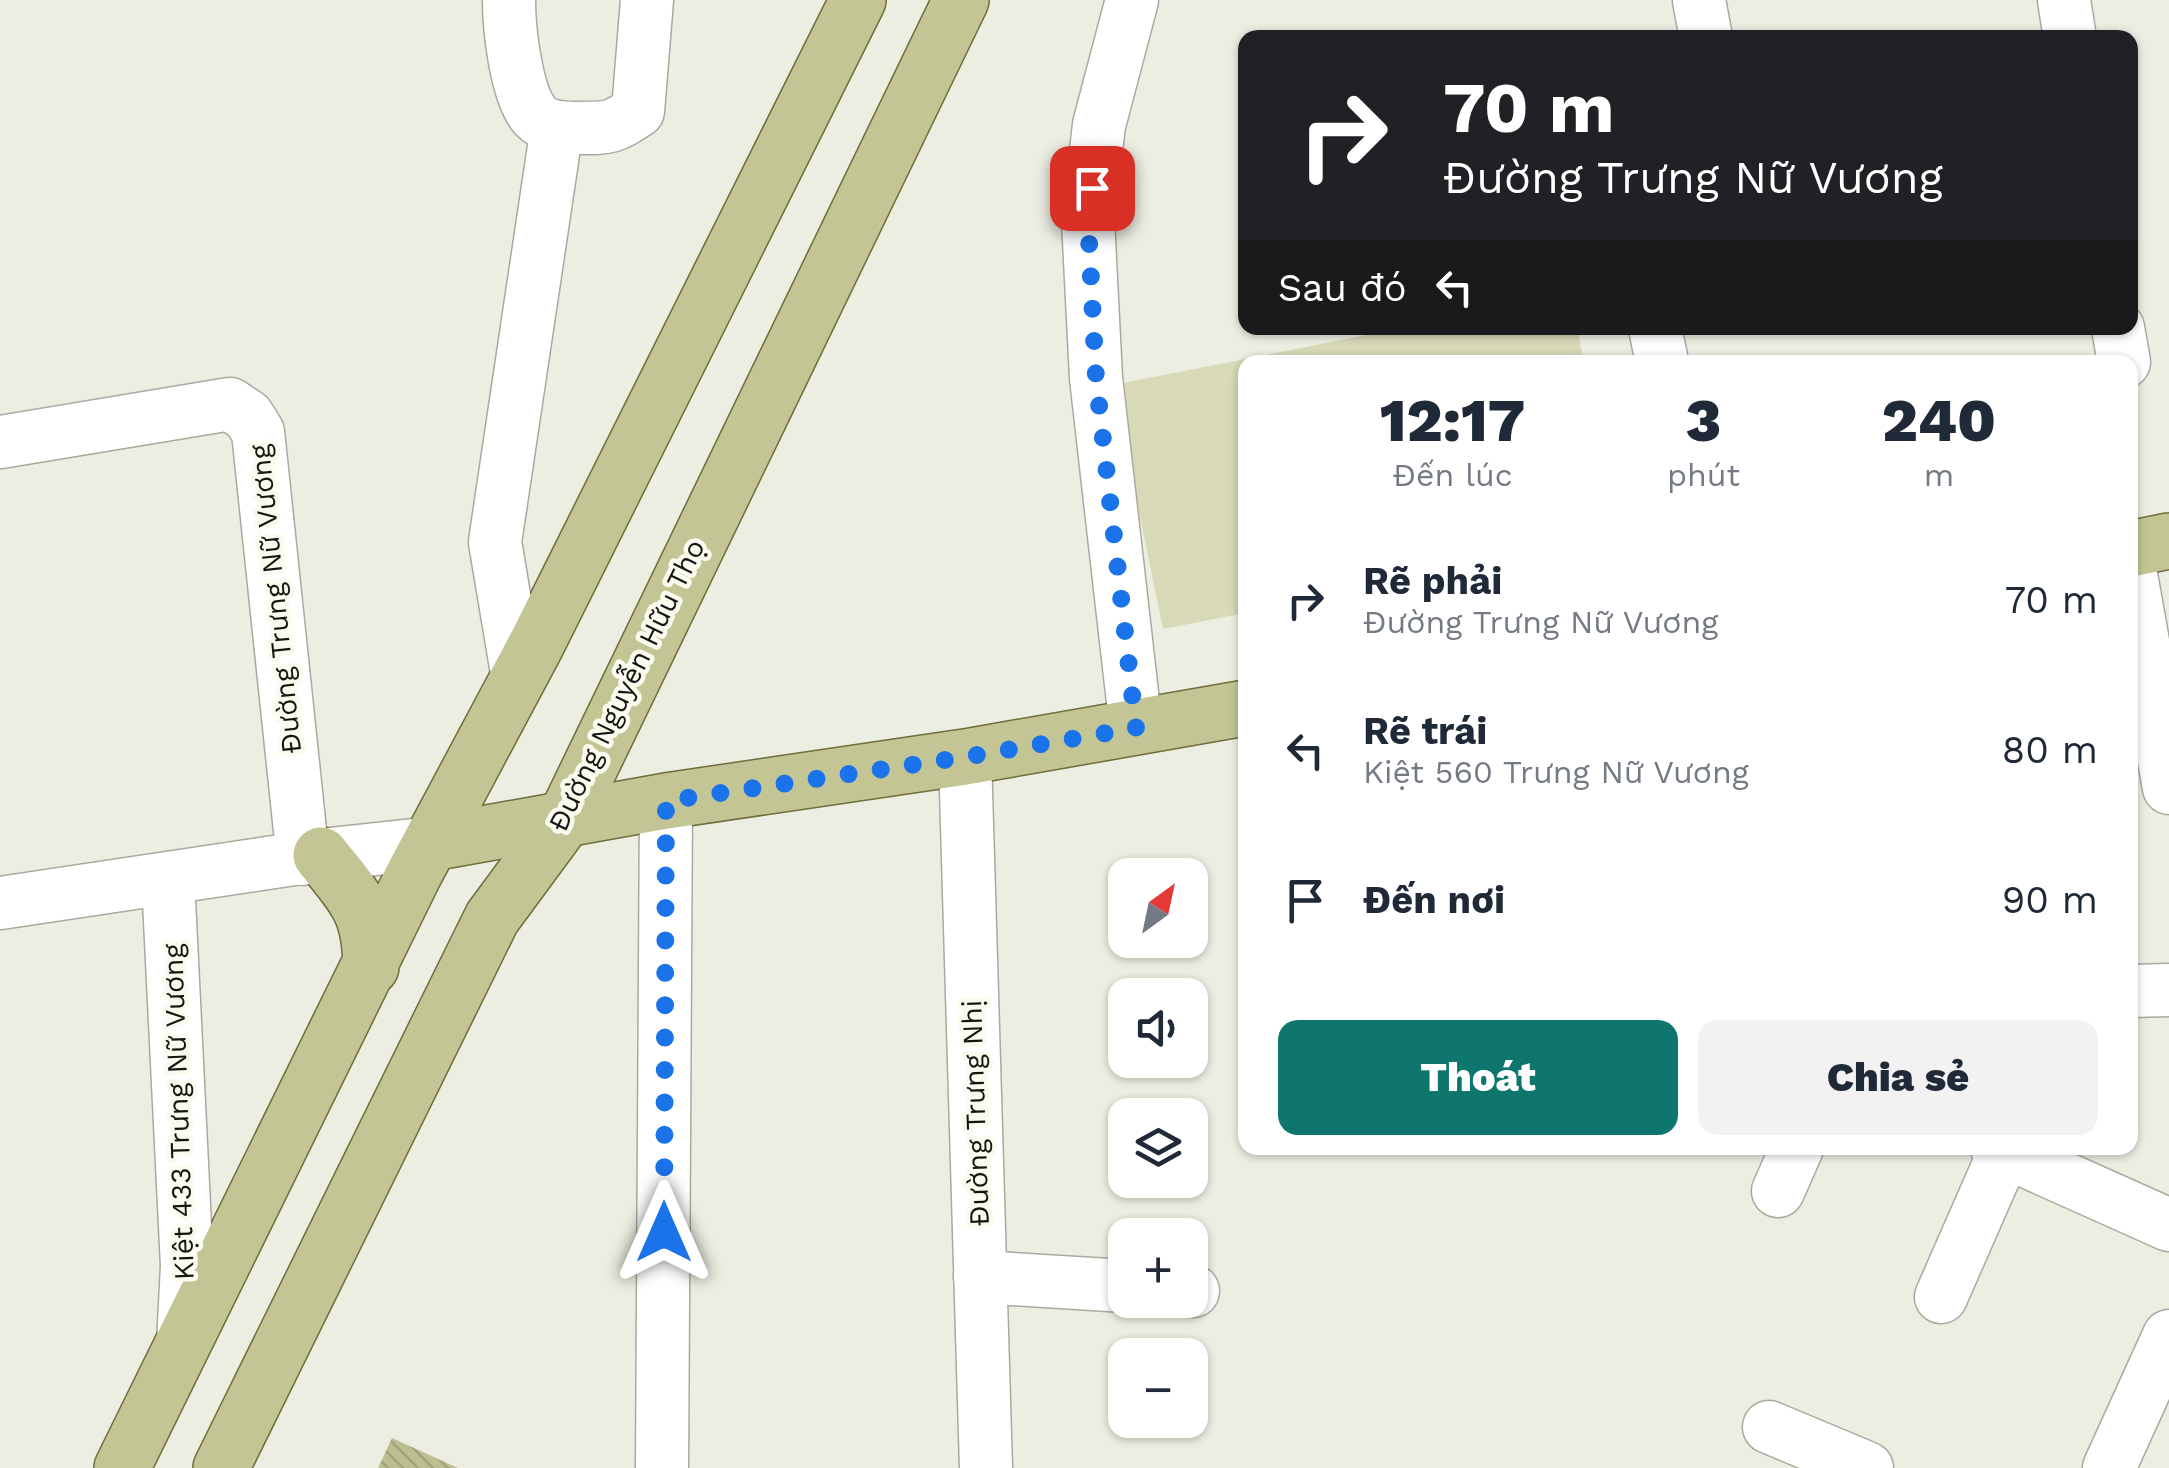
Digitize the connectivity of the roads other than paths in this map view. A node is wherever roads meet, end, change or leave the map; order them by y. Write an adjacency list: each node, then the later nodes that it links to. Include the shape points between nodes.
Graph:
1 (509, 0): 10 (street, via 525,99 537,118)
2 (647, 0): 10 (street, via 638,111 612,128)
3 (858, 0): 15 (main road)
4 (961, 0): 16 (main road, Đường Nguyễn Hữu Thọ)
5 (1132, 0): 18 (street, via 1099,125 1088,220 1096,378)
6 (1698, 0): 8 (street)
7 (2064, 0): 9 (street)
8 (1704, 30)
9 (2069, 30)
10 (557, 128): 15 (street, via 495,542)
11 (0, 442): 24 (street, Đường Trưng Nữ Vương, via 230,404 248,416 258,432)
12 (2169, 541): 13 (main road)
13 (2138, 547)
14 (2138, 614): 20 (street)
15 (518, 678): 23 (main road)
16 (622, 702): 21 (main road, via 629,755); 22 (main road, Đường Nguyễn Hữu Thọ)
17 (1238, 709): 18 (main road)
18 (1136, 728): 19 (main road)
19 (965, 757): 21 (main road); 33 (street, Đường Trưng Nhị)
20 (2169, 788)
21 (660, 802): 22 (main road); 42 (street)
22 (565, 820): 23 (main road); 41 (main road, Đường Nguyễn Hữu Thọ, via 492,918)
23 (432, 843): 24 (street); 27 (main road)
24 (312, 857): 25 (street); 27 (main road, via 366,915)
25 (168, 880): 26 (street); 37 (street, Kiệt 433 Trưng Nữ Vương, via 187,1266)
26 (0, 903)
27 (371, 967): 37 (main road)
28 (2169, 990): 29 (street)
29 (2138, 991)
30 (1999, 1155): 35 (street)
31 (2014, 1155): 32 (street)
32 (2169, 1225)
33 (980, 1277): 34 (street); 43 (street, Đường Trưng Nhị)
34 (1108, 1285)
35 (1941, 1297)
36 (2169, 1336): 38 (street)
37 (182, 1344): 40 (main road)
38 (2156, 1400): 45 (street)
39 (1769, 1427): 44 (street)
40 (122, 1468)
41 (221, 1468)
42 (662, 1468)
43 (986, 1468)
44 (1867, 1468)
45 (2109, 1468)

